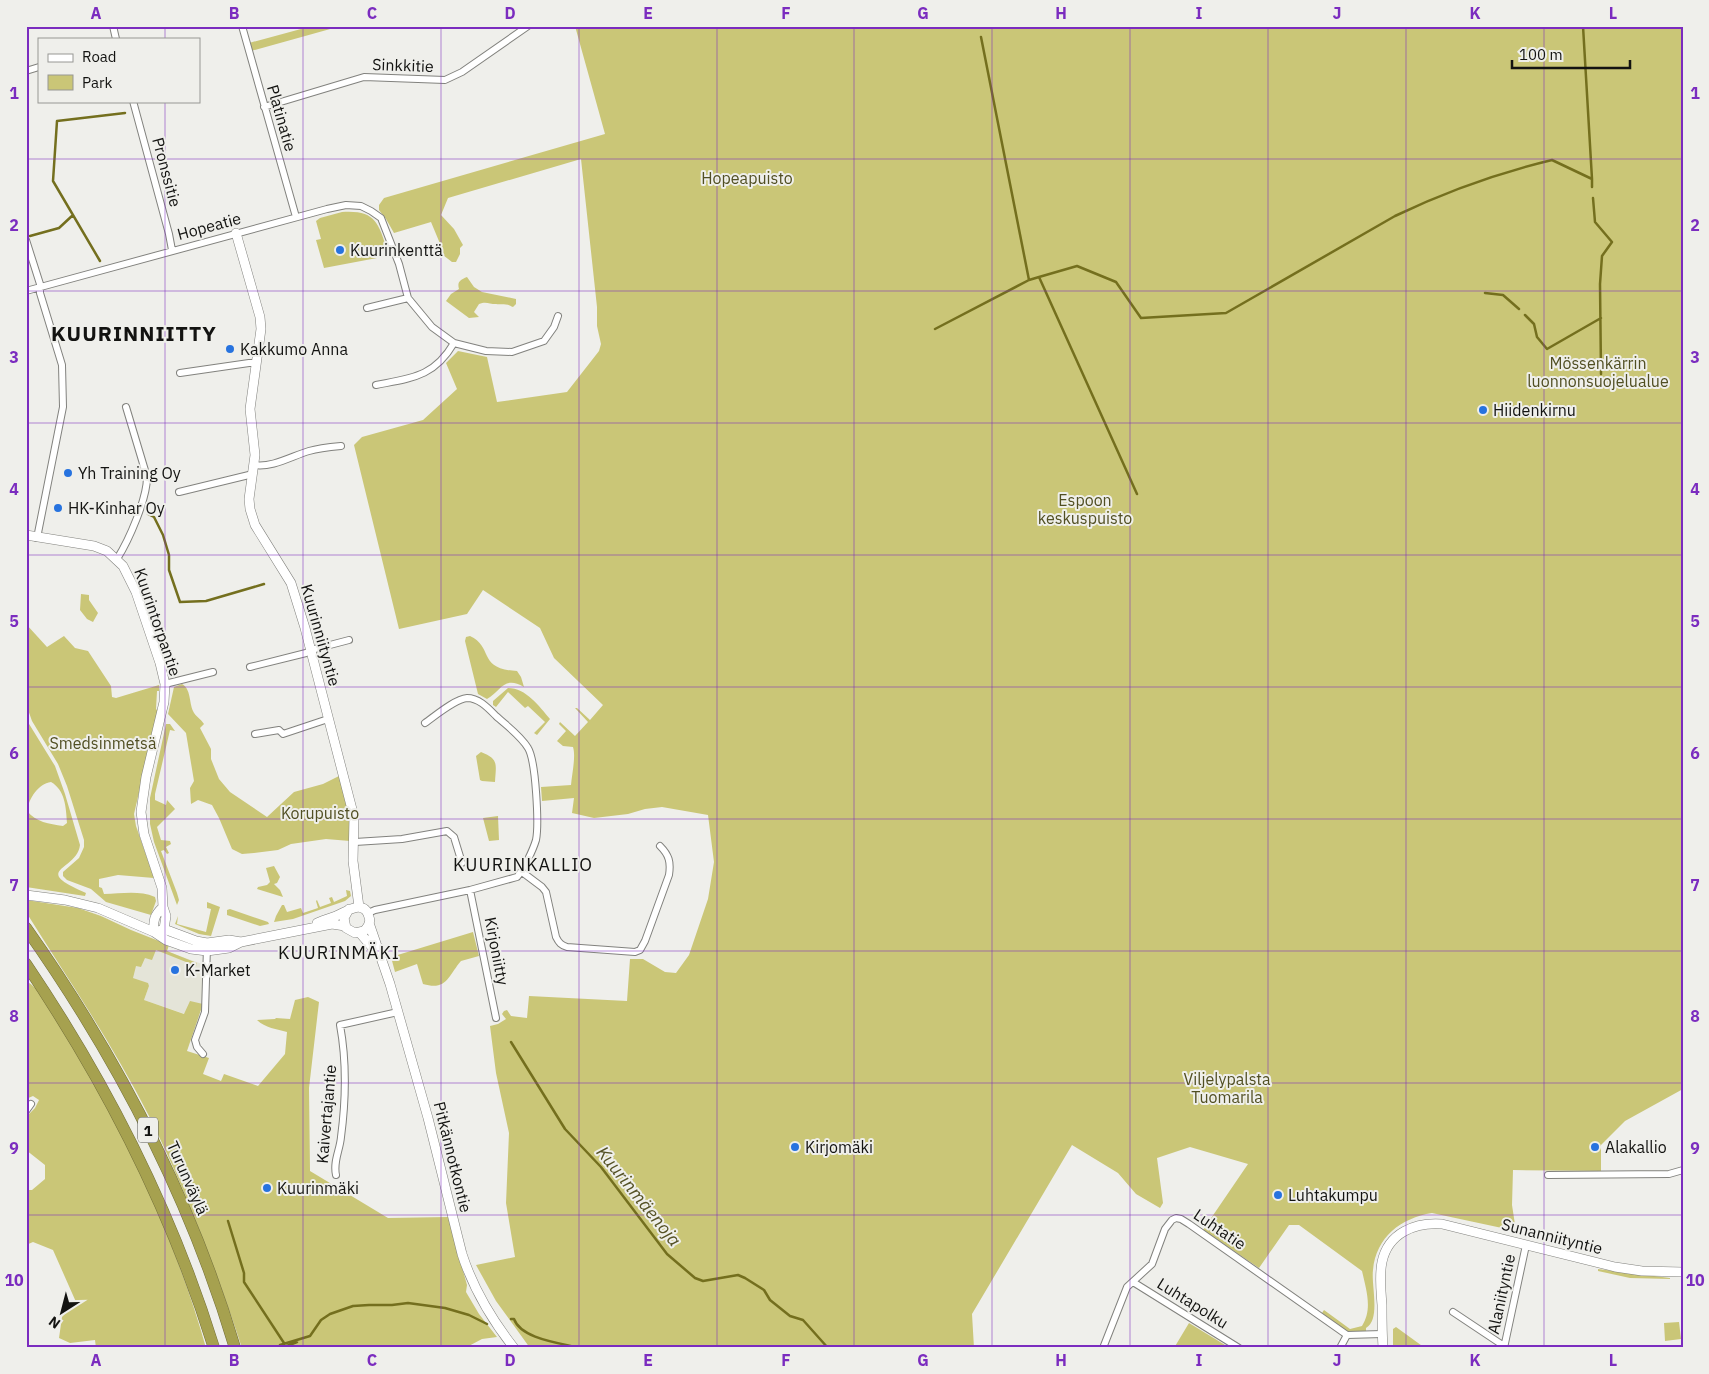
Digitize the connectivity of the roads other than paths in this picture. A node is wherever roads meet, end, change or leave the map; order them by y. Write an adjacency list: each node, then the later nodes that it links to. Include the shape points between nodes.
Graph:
1 (242, 26): 6 (street, Platinatie)
2 (528, 26): 6 (street, Sinkkitie, via 462,72 445,80 364,77)
3 (38, 67): 4 (street)
4 (26, 71)
5 (133, 102): 10 (street, Pronssitie)
6 (264, 107): 7 (street, Platinatie)
7 (296, 217): 8 (street, Hopeatie); 13 (street, Hopeatie, via 346,205 361,206 381,218)
8 (236, 233): 10 (street, Hopeatie); 17 (street, Kuurinniityntie, via 260,317)
9 (26, 240): 11 (street)
10 (172, 250): 11 (street, Hopeatie)
11 (39, 288): 12 (street, Hopeatie); 25 (street, via 62,365 63,407)
12 (26, 291)
13 (408, 298): 14 (street); 16 (street, via 432,327)
14 (367, 308)
15 (558, 316): 16 (street, via 544,341 512,352 486,351)
16 (454, 342): 19 (street, via 445,358 423,374)
17 (257, 363): 18 (street); 22 (street, Kuurinniityntie, via 250,409)
18 (180, 374)
19 (376, 385)
20 (126, 407): 26 (street, via 147,486 131,533)
21 (341, 446): 22 (street, via 322,448)
22 (254, 469): 23 (street); 28 (street, Kuurinniityntie, via 249,499 253,520 291,583)
23 (179, 492)
24 (26, 535): 25 (street, Kuurintorpantie)
25 (37, 538): 26 (street, Kuurintorpantie, via 94,546)
26 (117, 559): 31 (street, Kuurintorpantie, via 136,592)
27 (348, 640): 28 (street)
28 (311, 650): 29 (street); 32 (street, Kuurinniityntie)
29 (250, 667)
30 (213, 672): 31 (street)
31 (165, 684): 48 (street, Kuurintorpantie, via 141,812 144,834 162,888 166,916)
32 (328, 719): 34 (street, via 283,734 280,730); 35 (street, Kuurinniityntie, via 351,800)
33 (424, 723): 38 (street, via 459,700 474,699 529,749 535,785 536,839)
34 (255, 734)
35 (354, 842): 37 (street, via 402,839 446,831 454,837); 41 (street, Kuurinniityntie)
36 (660, 846): 38 (street, via 670,860 669,875 645,941 635,952 560,944 546,892)
37 (462, 863)
38 (522, 872): 39 (street, via 511,880)
39 (470, 890): 43 (street); 54 (street, Kirjoniitty)
40 (26, 895): 48 (street, via 98,908)
41 (358, 907): 42 (street); 43 (street)
42 (349, 910): 45 (street, via 344,918); 47 (street)
43 (368, 913): 44 (street)
44 (369, 923): 49 (street); 52 (street, Pitkännotkontie)
45 (345, 926): 47 (street, via 332,924); 49 (street)
46 (26, 928): 69 (highway, Turunväylä / 1, via 106,1051 161,1155 207,1266)
47 (304, 929): 50 (street, via 241,942 229,940)
48 (159, 931): 50 (street)
49 (360, 933): 52 (street, Pitkännotkontie)
50 (207, 947): 55 (street, via 204,1012 195,1040)
51 (26, 964): 68 (highway, 1, via 88,1060 142,1164 187,1271)
52 (384, 964): 53 (street, Pitkännotkontie)
53 (398, 1012): 59 (street, Kaivertajantie, via 340,1025 346,1070 341,1139 334,1167); 70 (street, Pitkännotkontie, via 462,1254 486,1305)
54 (496, 1018)
55 (203, 1054)
56 (31, 1104): 57 (street)
57 (26, 1111)
58 (1683, 1170): 60 (street, via 1669,1174)
59 (336, 1174)
60 (1548, 1175)
61 (1526, 1245): 62 (street, Sunanniityntie, via 1615,1267); 65 (street, Sunanniityntie, via 1442,1224 1414,1226 1403,1232 1387,1248 1382,1260); 67 (street, Alaniityntie)
62 (1683, 1272)
63 (1133, 1282): 66 (street, Luhtatie, via 1152,1264 1165,1229 1172,1220 1181,1219); 71 (street, Luhtatie, via 1127,1287); 72 (street, Luhtapolku)
64 (1453, 1312): 67 (street)
65 (1382, 1334): 66 (street); 74 (street)
66 (1347, 1335): 73 (street)
67 (1504, 1347)
68 (214, 1348)
69 (235, 1348)
70 (514, 1348)
71 (1103, 1348)
72 (1239, 1348)
73 (1340, 1348)
74 (1383, 1348)

